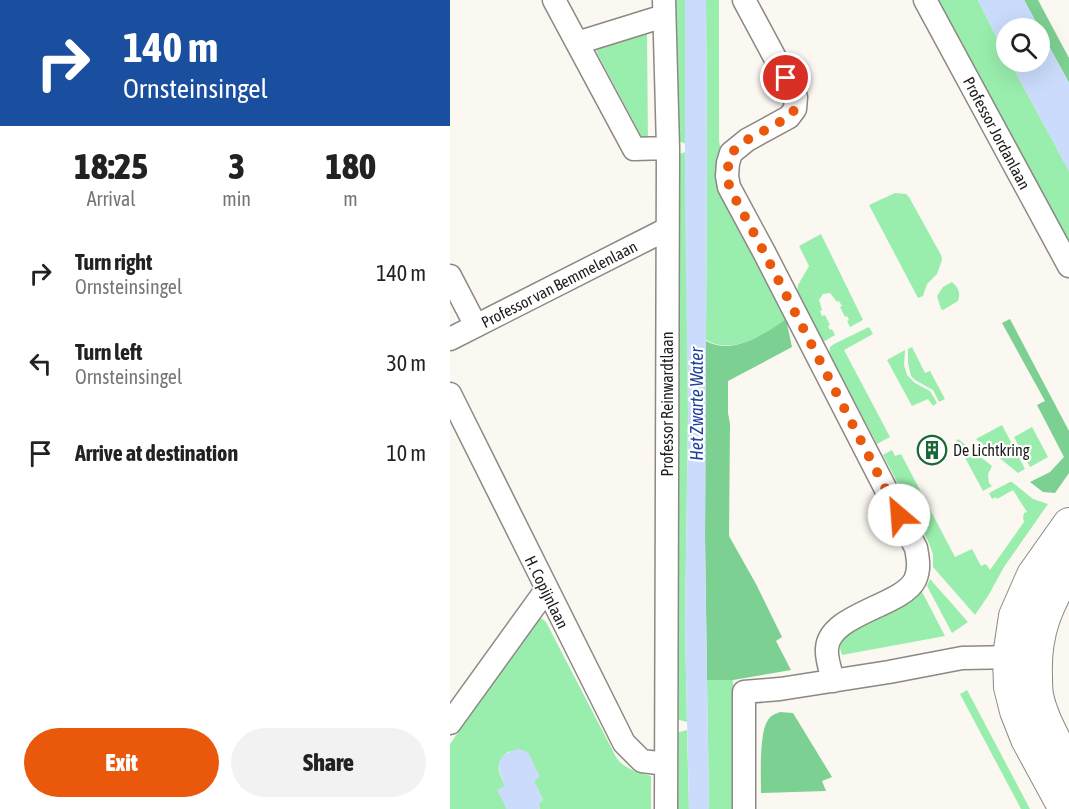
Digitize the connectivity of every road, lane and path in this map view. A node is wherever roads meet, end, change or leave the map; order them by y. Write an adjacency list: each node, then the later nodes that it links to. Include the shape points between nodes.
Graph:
1 (554, 0): 5 (street)
2 (744, 0): 17 (street, via 796,103 789,117 731,153 729,187 916,548 919,565 915,581 903,592 839,626 830,637 826,648)
3 (925, 0): 8 (street, Professor Jordanlaan)
4 (664, 8): 5 (street); 6 (street, Professor Reinwardtlaan)
5 (577, 43): 6 (street, via 634,149)
6 (668, 148): 7 (street, Professor Reinwardtlaan)
7 (667, 229): 10 (street, Professor van Bemmelenlaan); 19 (street, Professor Reinwardtlaan)
8 (1069, 266)
9 (450, 276): 10 (street)
10 (476, 326): 11 (street, Professor van Bemmelenlaan)
11 (450, 339)
12 (450, 394): 15 (street, H. Copijnlaan)
13 (1069, 524): 16 (main road, via 1033,575 1015,616)
14 (1069, 567): 16 (main road, via 1051,598 1040,630)
15 (546, 590): 18 (street); 19 (street, H. Copijnlaan, via 624,743 642,761)
16 (1022, 657): 17 (street, via 962,658); 20 (main road, via 1047,723)
17 (833, 681): 22 (street, via 744,693)
18 (450, 723)
19 (666, 764): 21 (street, Professor Reinwardtlaan)
20 (1064, 787)
21 (666, 809)
22 (744, 809)

